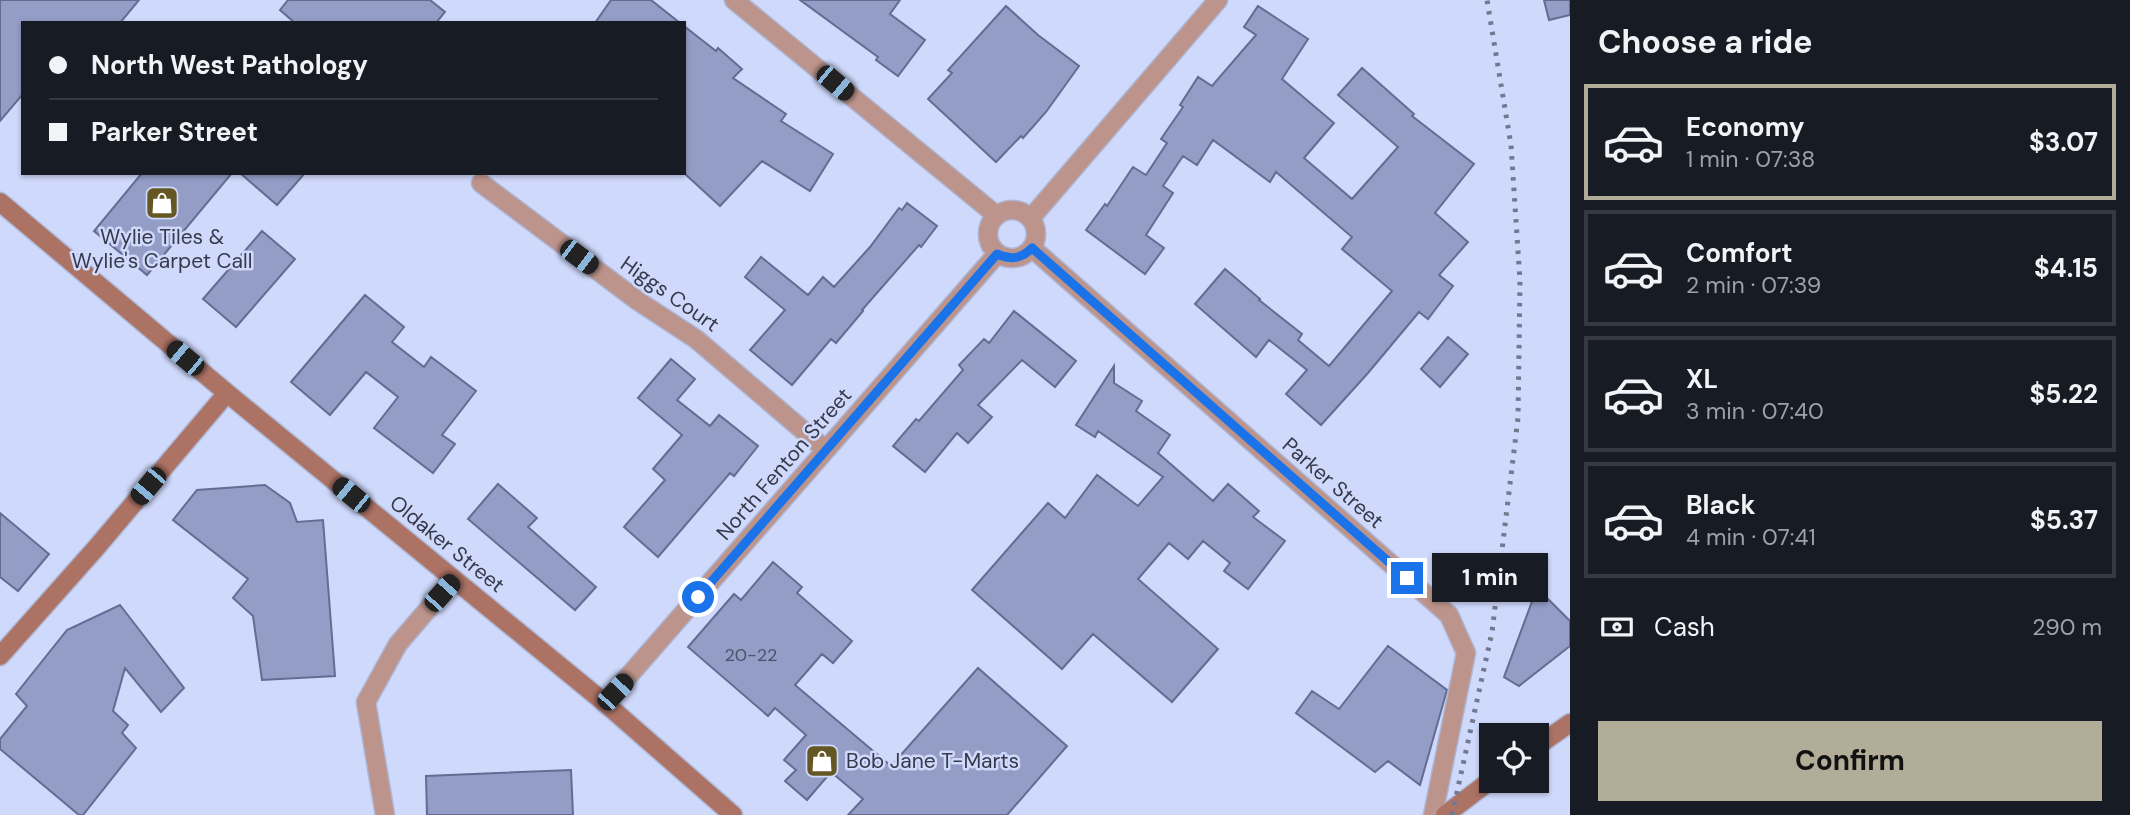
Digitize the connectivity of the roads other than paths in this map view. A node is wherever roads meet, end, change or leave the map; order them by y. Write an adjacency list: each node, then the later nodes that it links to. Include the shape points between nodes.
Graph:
1 (734, 0): 5 (street)
2 (1218, 0): 6 (street)
3 (481, 183): 10 (street, Higgs Court, via 696,339)
4 (0, 202): 9 (main road, Oldaker Street)
5 (996, 215): 6 (street, via 1017,209); 8 (street, via 987,230)
6 (1031, 218): 7 (street, via 1037,234)
7 (1032, 248): 8 (street, via 1018,258); 19 (street, Parker Street, via 1449,615 1466,653)
8 (997, 254): 10 (street, North Fenton Street)
9 (227, 393): 11 (main road, Oldaker Street); 12 (main road)
10 (826, 450): 13 (street, North Fenton Street)
11 (454, 579): 13 (main road, Oldaker Street); 17 (street, via 398,644 366,702)
12 (0, 656)
13 (605, 703): 18 (main road, Oldaker Street)
14 (1570, 723): 15 (main road)
15 (1549, 738)
16 (1479, 789): 20 (main road)
17 (385, 815)
18 (733, 815)
19 (1433, 815)
20 (1445, 815)

